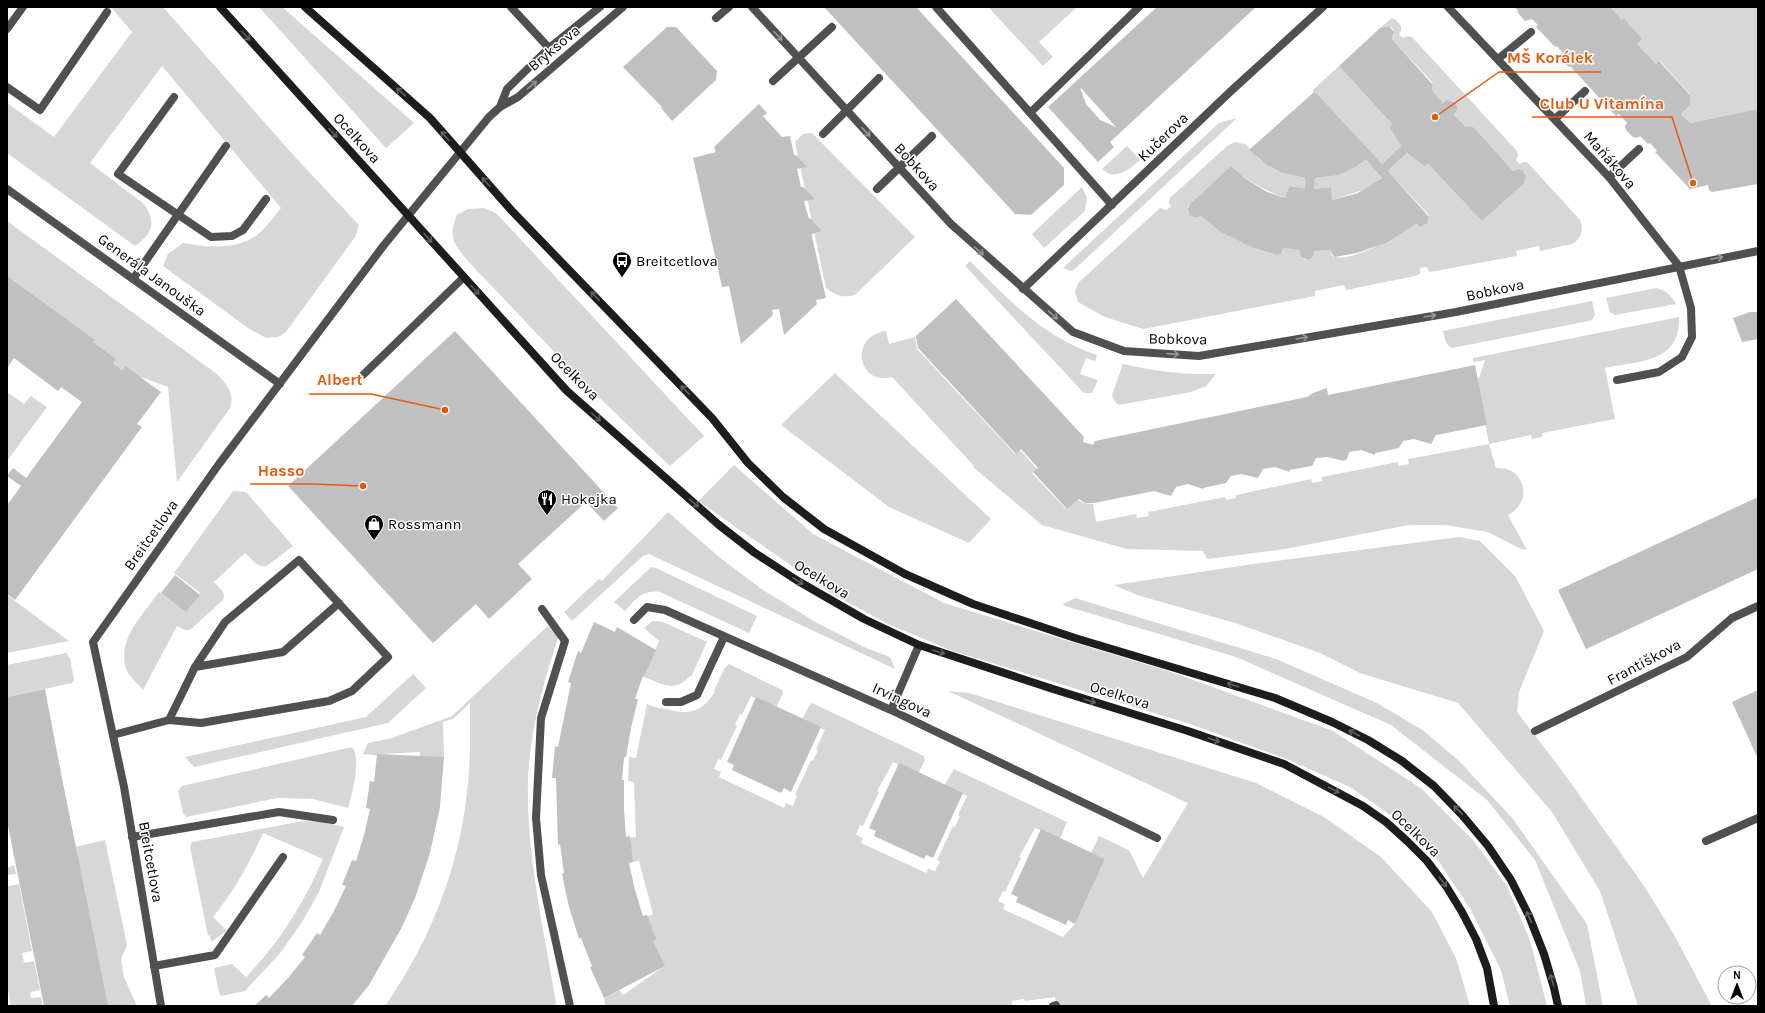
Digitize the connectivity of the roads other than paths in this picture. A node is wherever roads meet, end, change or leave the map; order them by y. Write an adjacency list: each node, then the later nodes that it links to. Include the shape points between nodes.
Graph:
1 (23, 7): 16 (street)
2 (220, 7): 42 (street, Ocelkova, one-way to 42)
3 (305, 7): 34 (street, one-way to 3, via 430,118)
4 (511, 7): 18 (street)
5 (600, 7): 18 (street, Bryksova)
6 (623, 7): 26 (street, Bryksova, one-way to 6, via 518,96)
7 (729, 7): 14 (street)
8 (752, 7): 19 (street, Bobkova, one-way to 19)
9 (936, 7): 28 (street)
10 (1139, 7): 28 (street)
11 (1323, 7): 40 (street, Kučerova)
12 (1448, 7): 20 (street, Maňákova)
13 (107, 12): 23 (street, via 40,110)
14 (716, 18)
15 (832, 27): 19 (street)
16 (7, 29)
17 (1531, 32): 20 (street)
18 (549, 48): 26 (street, Bryksova, via 507,89)
19 (798, 58): 22 (street); 27 (street, Bobkova)
20 (1498, 59): 29 (street, Maňákova)
21 (879, 78): 27 (street)
22 (773, 81)
23 (7, 87)
24 (1585, 91): 29 (street)
25 (174, 98): 41 (street, via 118,174)
26 (500, 107): 34 (street, Bryksova)
27 (846, 111): 30 (street); 35 (street, Bobkova, one-way to 35)
28 (1030, 113): 40 (street)
29 (1555, 119): 36 (street, Maňákova)
30 (823, 134)
31 (932, 136): 35 (street)
32 (226, 146): 41 (street)
33 (1639, 149): 36 (street)
34 (461, 153): 42 (street, Breitcetlova); 73 (street, one-way to 34, via 1544,954 1511,880 1488,846 1434,786 1368,740 1332,722 1275,698 1075,638 973,604 904,574 824,529 783,497 748,463 712,418 512,211)
35 (899, 168): 38 (street); 47 (street, Bobkova, one-way to 47, via 951,224)
36 (1609, 178): 44 (street, Maňákova)
37 (7, 189): 46 (street, Generála Janouška)
38 (877, 189)
39 (266, 199): 41 (street, via 244,230 232,236 212,237)
40 (1112, 205): 47 (street, Kučerova)
41 (178, 215): 46 (street)
42 (408, 216): 45 (street, Ocelkova, one-way to 45); 50 (street, Breitcetlova)
43 (1758, 251): 44 (street, Bobkova, one-way to 43)
44 (1679, 266): 47 (street, Bobkova, one-way to 44, via 1073,332 1124,351 1200,356 1456,312); 49 (street, via 1691,308 1692,338 1682,357 1659,372)
45 (464, 278): 48 (street); 56 (street, Ocelkova, one-way to 56, via 567,391 719,525 755,553 798,581 864,619)
46 (133, 279): 50 (street, Generála Janouška)
47 (1024, 289)
48 (363, 375)
49 (1617, 380)
50 (280, 384): 62 (street, Breitcetlova, via 219,464 93,642)
51 (339, 603): 57 (street, via 283,652); 57 (street, via 299,560 225,622); 60 (street, via 388,658 352,691 329,701 201,723)
52 (1758, 606): 61 (street, Františkova, via 1732,618 1687,656)
53 (542, 609): 71 (street, via 565,641 541,718 536,818 541,875)
54 (634, 620): 55 (street, Irvingova, via 647,607 665,610)
55 (724, 637): 58 (street, via 697,695 682,702); 59 (street, Irvingova)
56 (919, 645): 59 (street); 72 (street, Ocelkova, one-way to 72, via 1284,764 1363,806 1407,841 1427,861 1446,886 1476,939 1486,968)
57 (196, 667): 60 (street)
58 (666, 702)
59 (891, 710): 66 (street, Irvingova)
60 (169, 720): 62 (street)
61 (1535, 731)
62 (113, 735): 65 (street, Breitcetlova)
63 (1758, 818): 67 (street)
64 (333, 820): 65 (street, via 279,812)
65 (132, 837): 69 (street, Breitcetlova)
66 (1157, 838)
67 (1706, 841)
68 (283, 857): 69 (street, via 215,955)
69 (154, 966): 70 (street, Breitcetlova)
70 (161, 1006)
71 (570, 1006)
72 (1494, 1006)
73 (1558, 1006)

